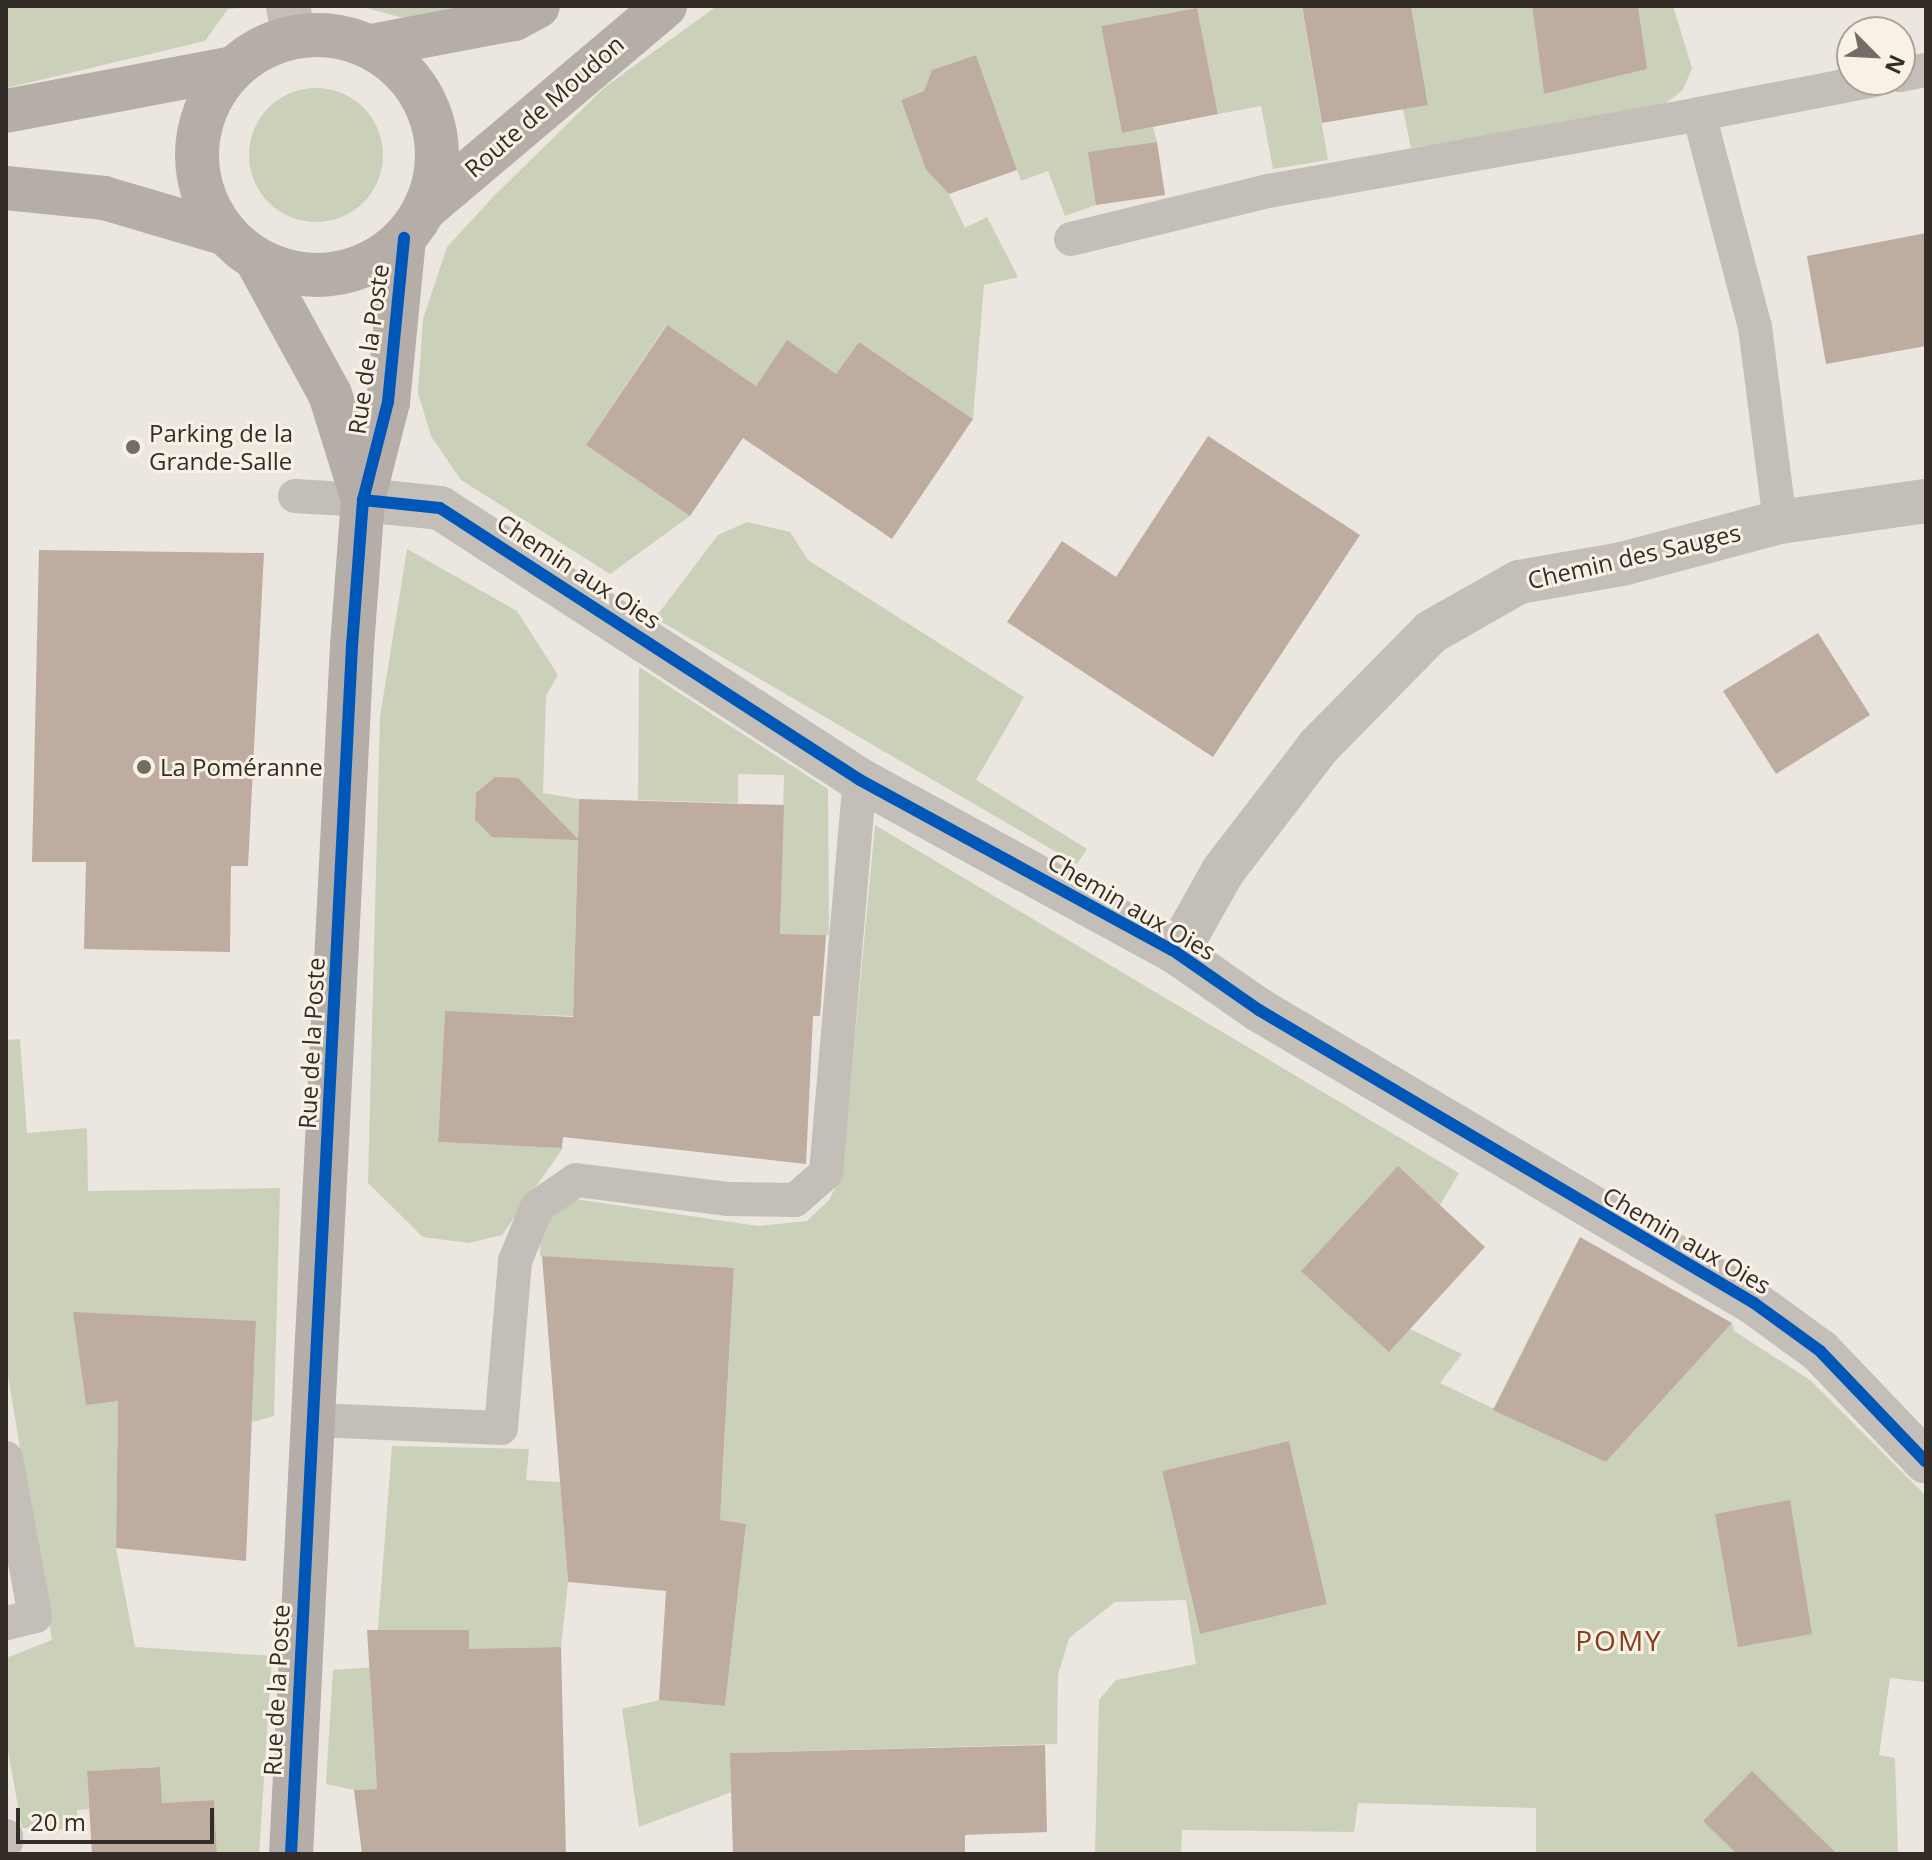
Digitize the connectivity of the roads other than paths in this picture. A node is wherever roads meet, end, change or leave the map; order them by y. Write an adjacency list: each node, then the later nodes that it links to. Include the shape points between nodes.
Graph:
1 (538, 6): 4 (street, via 514,19)
2 (665, 6): 10 (street, Route de Moudon)
3 (291, 21): 4 (street); 5 (street)
4 (371, 46): 10 (street, via 408,75 431,116 438,163)
5 (234, 68): 7 (street); 12 (street, via 212,97 199,131 197,167 206,202)
6 (1836, 88): 8 (lane)
7 (6, 111)
8 (1699, 114): 11 (lane, via 1268,191); 16 (lane, via 1755,327)
9 (6, 188): 12 (street, via 104,198)
10 (415, 223): 12 (street, via 373,263 334,274 294,273); 14 (street, Rue de la Poste, via 388,402)
11 (1071, 239)
12 (241, 246): 14 (street, Rue de la Poste, via 330,394)
13 (295, 496): 14 (lane)
14 (363, 500): 17 (street, Chemin aux Oies, via 440,508); 19 (street, Rue de la Poste)
15 (1926, 501): 16 (street, Chemin des Sauges)
16 (1780, 522): 18 (street, Chemin des Sauges, via 1622,564 1519,582 1431,632 1318,747 1223,871)
17 (860, 780): 18 (street, Chemin aux Oies); 19 (lane, via 826,1173 795,1200 729,1199 576,1180 537,1207 515,1261 501,1428)
18 (1177, 953): 21 (street, Chemin aux Oies, via 1272,1019 1754,1303 1820,1351)
19 (316, 1420): 25 (street, Rue de la Poste)
20 (6, 1458): 22 (lane, via 35,1616)
21 (1926, 1462)
22 (6, 1623)
23 (6, 1836): 24 (lane)
24 (6, 1842)
25 (291, 1854)

